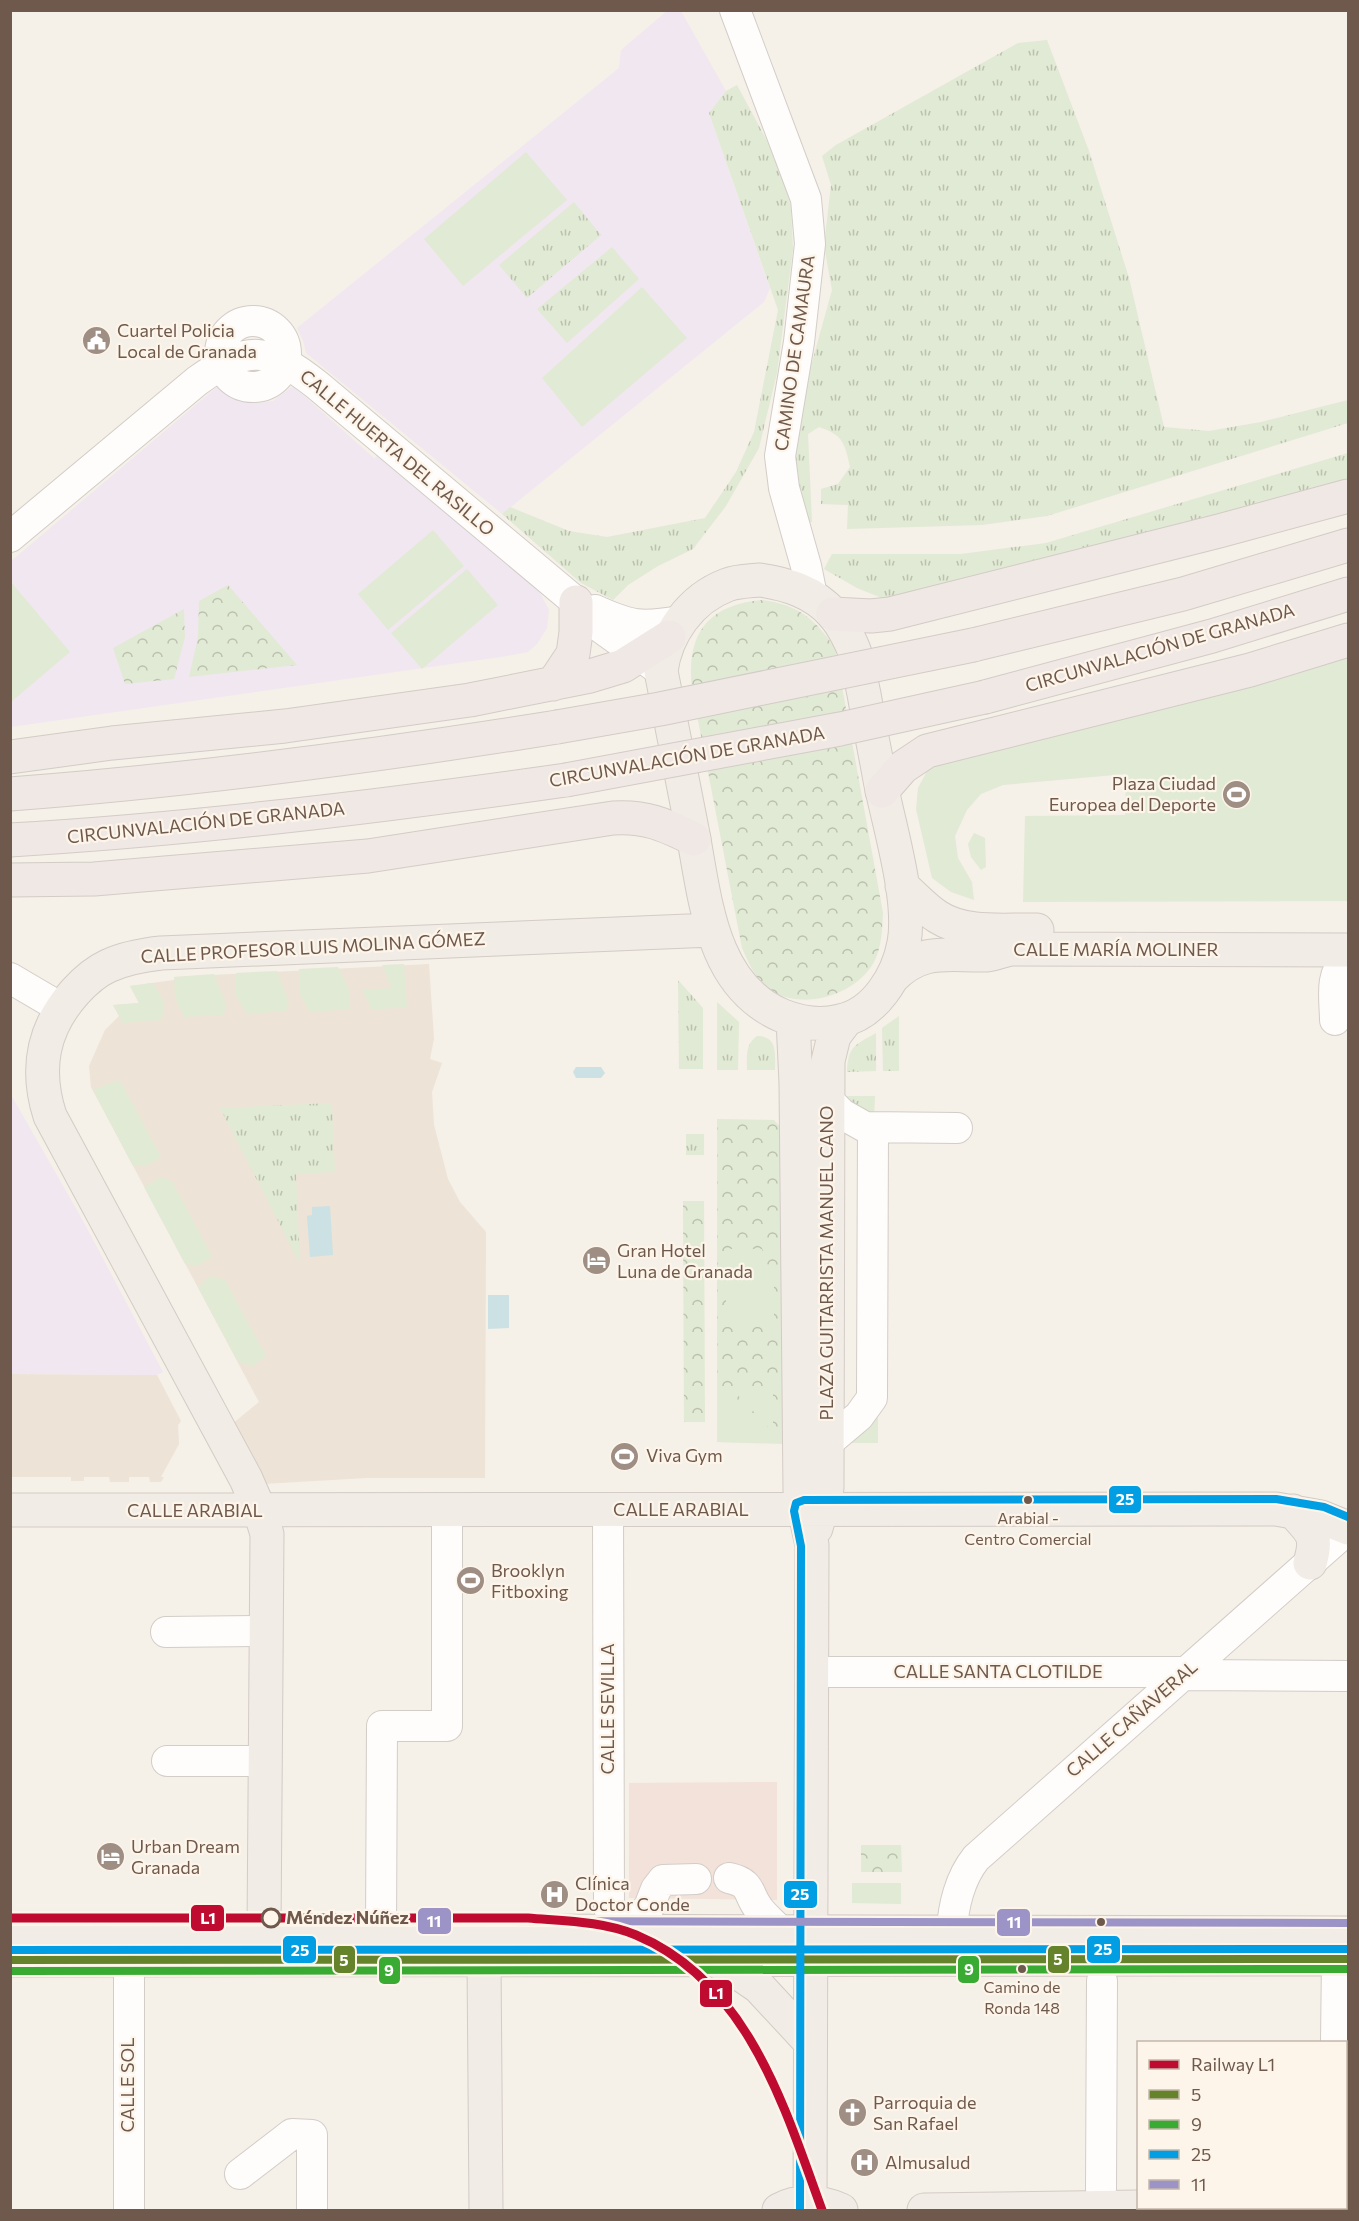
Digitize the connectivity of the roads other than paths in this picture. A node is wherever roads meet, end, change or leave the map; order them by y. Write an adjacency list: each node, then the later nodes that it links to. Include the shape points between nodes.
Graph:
1 (735, 10): 7 (street, CAMINO DE CAMAURA, via 806,199 810,244 780,456 784,488 806,566)
2 (1348, 496): 7 (highway, via 890,614 871,616)
3 (10, 537): 6 (street, CALLE HUERTA DEL RASILLO, via 221,363 252,355 268,356 317,386)
4 (1348, 544): 14 (highway, bridge, via 1183,594 973,645 557,727 241,772)
5 (1348, 594): 16 (highway, CIRCUNVALACIÓN DE GRANADA, bridge, via 1212,636 984,697 840,729 566,780 263,819)
6 (576, 602): 8 (street, CALLE HUERTA DEL RASILLO, via 629,625); 10 (street, CALLE HUERTA DEL RASILLO, via 600,627); 11 (highway, via 573,654)
7 (823, 605): 8 (main road, via 787,584 742,582 726,585 705,597); 13 (main road, via 856,655)
8 (674, 629): 10 (highway)
9 (1348, 640): 13 (highway, via 1250,670 927,751 903,767)
10 (651, 664): 11 (highway, via 623,666); 15 (main road)
11 (553, 684): 12 (highway, via 285,726)
12 (10, 757)
13 (882, 791): 18 (main road)
14 (10, 794)
15 (694, 839): 17 (highway, via 654,820 624,817 369,856 94,879); 19 (main road)
16 (10, 840)
17 (10, 880)
18 (902, 886): 20 (main road, CALLE MARÍA MOLINER); 23 (main road, via 905,935)
19 (712, 930): 24 (main road, CALLE PROFESOR LUIS MOLINA GÓMEZ, via 161,952 106,967 84,982); 25 (main road, via 732,975 750,997)
20 (978, 946): 21 (main road, CALLE MARÍA MOLINER); 23 (main road, CALLE MARÍA MOLINER, via 924,957)
21 (1342, 957): 27 (street)
22 (10, 978): 24 (street)
23 (892, 978): 26 (main road, via 870,1005)
24 (61, 1008): 38 (main road, CALLE PROFESOR LUIS MOLINA GÓMEZ, via 48,1034 42,1063 50,1116)
25 (793, 1020): 26 (main road); 37 (main road, PLAZA GUITARRISTA MANUEL CANO, via 800,1490)
26 (846, 1020): 28 (main road, PLAZA GUITARRISTA MANUEL CANO, via 830,1048)
27 (1335, 1020)
28 (827, 1098): 29 (street, via 842,1114); 31 (main road, PLAZA GUITARRISTA MANUEL CANO)
29 (865, 1126): 30 (street); 31 (street, via 872,1396 859,1416)
30 (957, 1128)
31 (827, 1443): 32 (main road, PLAZA GUITARRISTA MANUEL CANO)
32 (827, 1476): 33 (main road, via 838,1486 867,1498); 37 (main road, PLAZA GUITARRISTA MANUEL CANO, via 826,1488)
33 (878, 1509): 37 (main road, CALLE ARABIAL); 39 (main road, CALLE ARABIAL)
34 (10, 1510): 38 (main road, CALLE ARABIAL)
35 (447, 1510): 36 (main road, CALLE ARABIAL); 38 (main road, CALLE ARABIAL); 56 (street, via 447,1726 382,1726)
36 (608, 1510): 37 (main road, CALLE ARABIAL); 53 (street, CALLE SEVILLA)
37 (813, 1510): 45 (main road)
38 (260, 1511): 43 (main road, CALLE PROFESOR LUIS MOLINA GÓMEZ, via 267,1534)
39 (1293, 1511): 40 (main road, CALLE ARABIAL); 41 (main road, via 1308,1525 1312,1535)
40 (1348, 1528): 41 (street, CALLE CAÑAVERAL)
41 (1310, 1563): 42 (street, CALLE CAÑAVERAL)
42 (1237, 1627): 46 (street, CALLE CAÑAVERAL); 47 (street, via 1228,1644)
43 (266, 1631): 44 (street); 50 (main road, CALLE PROFESOR LUIS MOLINA GÓMEZ)
44 (166, 1632)
45 (812, 1672): 46 (street, CALLE SANTA CLOTILDE); 58 (main road)
46 (1184, 1674): 47 (street, CALLE SANTA CLOTILDE); 57 (street, CALLE CAÑAVERAL, via 976,1858 956,1898)
47 (1226, 1675): 48 (street, CALLE SANTA CLOTILDE)
48 (1348, 1676)
49 (166, 1761): 50 (street)
50 (265, 1761): 55 (main road, CALLE PROFESOR LUIS MOLINA GÓMEZ)
51 (729, 1878): 58 (street, via 740,1880 758,1908)
52 (696, 1879): 53 (street, via 663,1880 649,1907)
53 (617, 1919): 58 (main road); 59 (main road)
54 (10, 1930): 55 (main road)
55 (264, 1930): 56 (main road); 64 (main road)
56 (381, 1930): 59 (main road)
57 (952, 1931): 58 (main road); 60 (main road); 61 (street)
58 (800, 1940): 61 (main road); 65 (main road); 68 (main road)
59 (479, 1945): 64 (main road); 65 (main road); 75 (main road)
60 (1346, 1948): 61 (main road); 67 (street)
61 (976, 1958)
62 (10, 1960): 63 (main road)
63 (129, 1960): 64 (main road); 74 (street, CALLE SOL)
64 (304, 1960)
65 (714, 1960): 68 (main road, via 759,1988)
66 (1102, 1981): 70 (street)
67 (1336, 2041)
68 (810, 2043): 73 (main road)
69 (240, 2174): 71 (street, via 292,2134 312,2135)
70 (1101, 2189)
71 (312, 2198)
72 (1137, 2206): 77 (main road)
73 (799, 2208): 76 (main road, via 830,2205)
74 (129, 2211)
75 (486, 2211)
76 (840, 2211)
77 (924, 2211)

